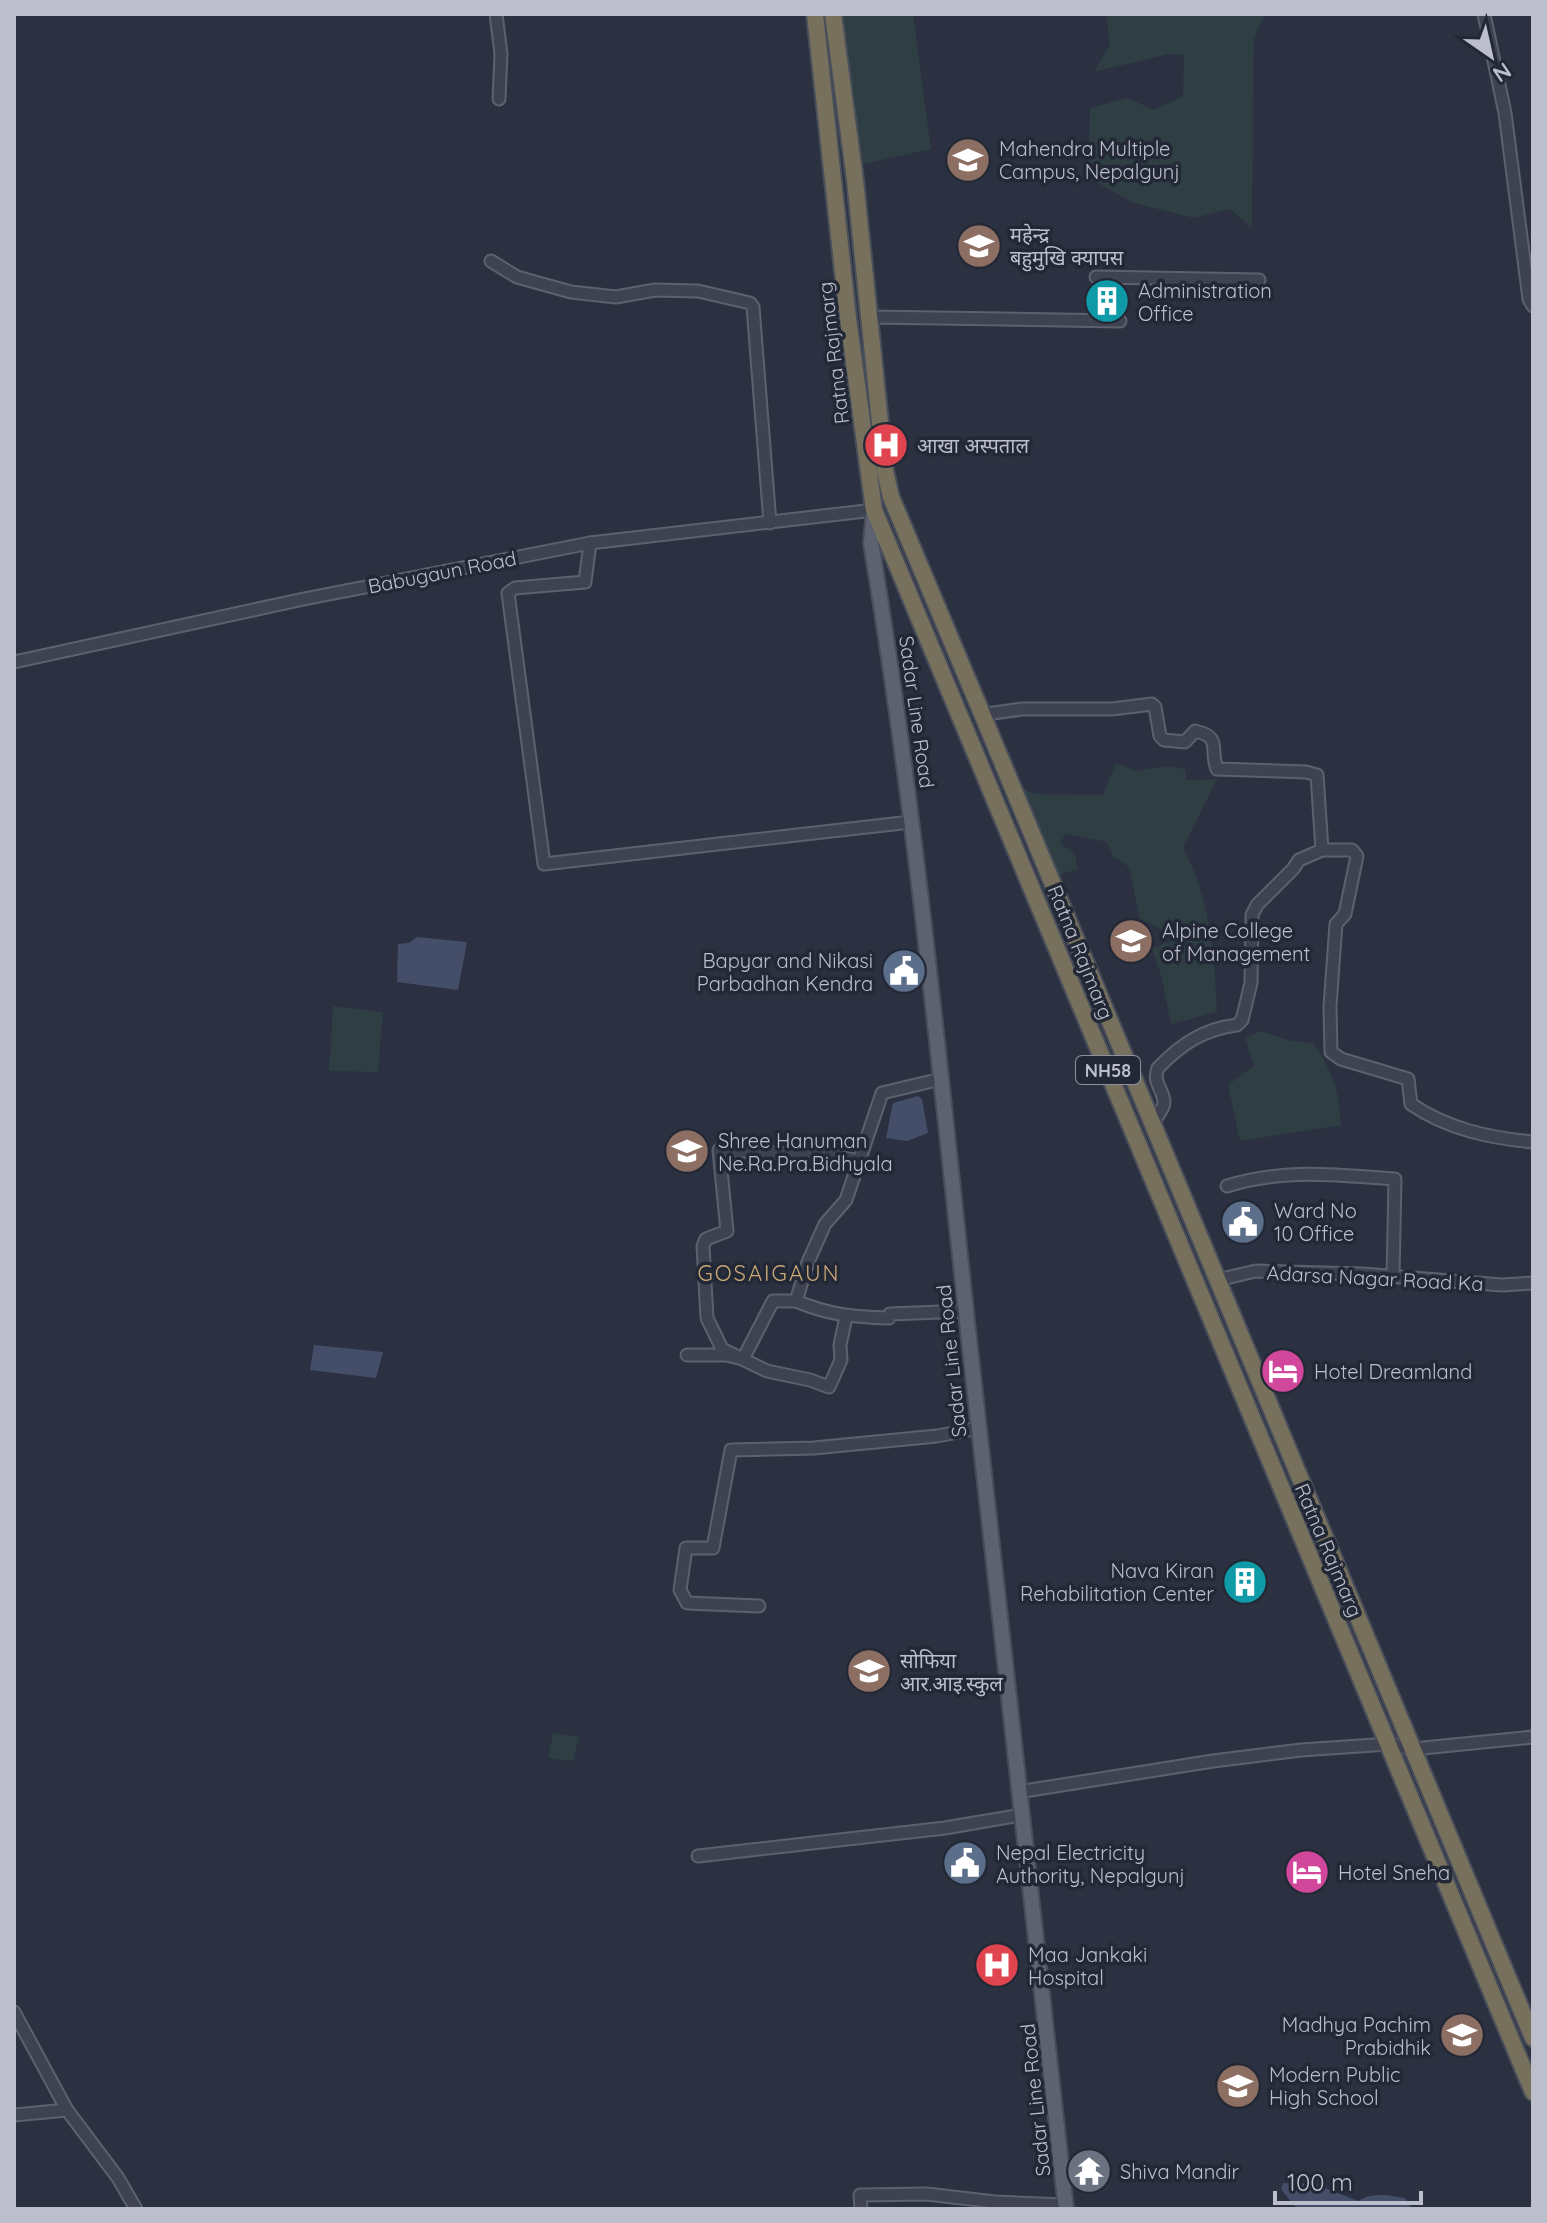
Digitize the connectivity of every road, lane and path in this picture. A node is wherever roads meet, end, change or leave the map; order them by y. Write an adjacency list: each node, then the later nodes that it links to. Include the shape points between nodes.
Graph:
1 (496, 14): 5 (street)
2 (815, 14): 12 (highway, Ratna Rajmarg / NH58)
3 (833, 14): 11 (highway, Ratna Rajmarg / NH58)
4 (1484, 14): 9 (street, via 1505,113)
5 (499, 99)
6 (491, 261): 13 (street, via 517,277 571,292 616,297 655,290 698,291 750,303)
7 (1096, 277): 8 (street)
8 (1259, 280)
9 (1533, 306)
10 (1120, 321): 11 (street, via 872,317)
11 (872, 325): 16 (highway, Ratna Rajmarg / NH58, via 891,497)
12 (874, 510): 13 (street, Babugaun Road); 17 (main road, Sadar Line Road, via 871,543); 35 (highway, Ratna Rajmarg / NH58)
13 (770, 523): 14 (street, Babugaun Road)
14 (590, 543): 15 (street, Babugaun Road); 17 (street, via 585,582 508,593 544,864)
15 (14, 662)
16 (985, 721): 18 (street, via 986,714 1022,709 1152,704 1164,740 1185,742 1195,731 1209,735 1217,769 1317,775); 20 (highway, Ratna Rajmarg / NH58)
17 (911, 822): 19 (main road, Sadar Line Road)
18 (1322, 850): 20 (street, via 1299,860 1257,905 1252,915 1251,983 1242,1020 1194,1037 1158,1068 1156,1084 1164,1103); 21 (street, via 1352,850 1357,856 1345,914 1336,924 1331,1052 1408,1079 1411,1104 1446,1123 1486,1137)
19 (941, 1079): 22 (street, via 882,1093); 28 (main road, Sadar Line Road)
20 (1152, 1127): 25 (highway, Ratna Rajmarg / NH58)
21 (1533, 1142)
22 (859, 1161): 27 (street, via 846,1200 825,1224); 31 (street, via 719,1150 727,1231 706,1239 703,1246 707,1318 722,1349)
23 (1227, 1186): 24 (street, via 1261,1176 1305,1173 1395,1179)
24 (1393, 1277): 25 (street, Adarsa Nagar Road Ka, via 1256,1271); 26 (street, Adarsa Nagar Road Ka)
25 (1217, 1280): 36 (highway, Ratna Rajmarg / NH58)
26 (1533, 1283)
27 (796, 1301): 29 (street); 31 (street, via 773,1301)
28 (966, 1311): 29 (street); 32 (main road, Sadar Line Road)
29 (846, 1317): 31 (street, via 841,1360 829,1387)
30 (687, 1355): 31 (street)
31 (743, 1359)
32 (979, 1428): 33 (street, via 786,1450 731,1450 713,1548 686,1548 680,1590 687,1603); 37 (main road, Sadar Line Road)
33 (759, 1606)
34 (1533, 1737): 36 (street)
35 (1389, 1744): 36 (street); 37 (street, via 1242,1757); 42 (highway, Ratna Rajmarg / NH58)
36 (1413, 1749): 41 (highway, Ratna Rajmarg / NH58)
37 (1018, 1792): 38 (main road, Sadar Line Road)
38 (1021, 1815): 39 (street); 45 (main road, Sadar Line Road)
39 (698, 1856)
40 (14, 2012): 43 (street)
41 (1533, 2038)
42 (1533, 2092)
43 (67, 2110): 44 (street); 46 (street)
44 (14, 2115)
45 (1065, 2207): 47 (street, via 927,2194 860,2195)
46 (136, 2209)
47 (861, 2209)

